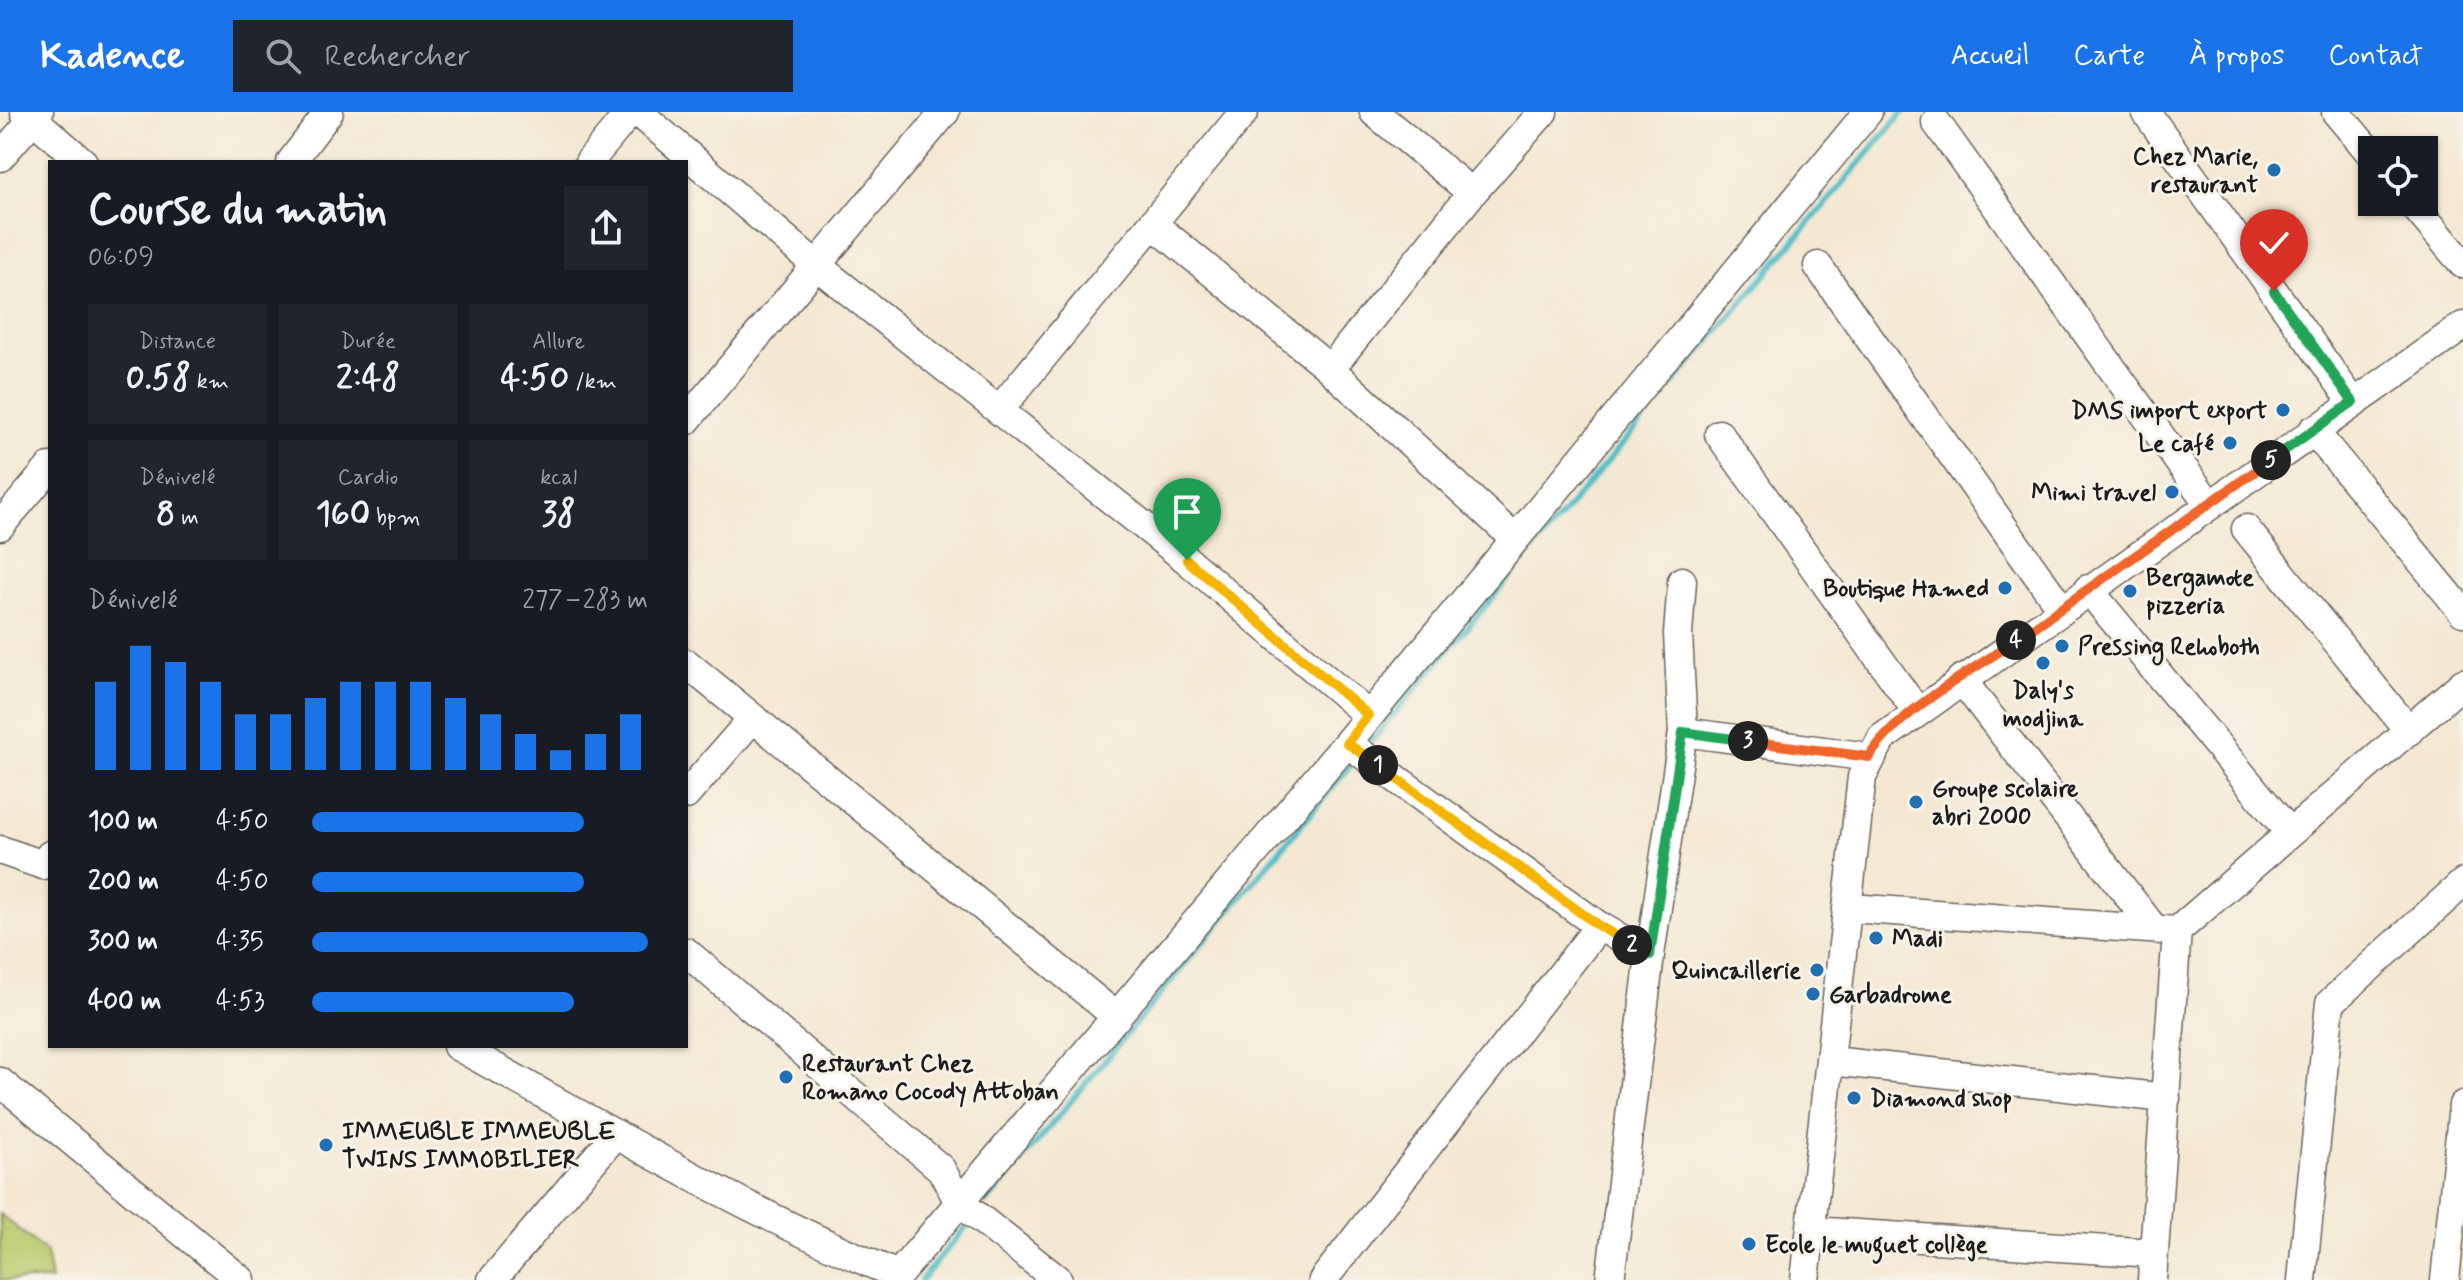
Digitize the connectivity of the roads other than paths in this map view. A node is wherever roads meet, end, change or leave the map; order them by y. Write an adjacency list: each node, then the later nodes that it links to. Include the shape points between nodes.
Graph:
1 (329, 112): 16 (street)
2 (630, 112): 17 (street)
3 (638, 112): 22 (street)
4 (945, 112): 22 (street)
5 (1244, 112): 20 (street)
6 (1374, 112): 18 (street)
7 (1543, 112): 18 (street)
8 (1868, 112): 35 (street)
9 (2146, 112): 26 (street)
10 (2336, 112): 13 (street)
11 (32, 114): 14 (street); 15 (street)
12 (1936, 122): 32 (street)
13 (2358, 138)
14 (0, 157)
15 (81, 160)
16 (293, 160)
17 (591, 160)
18 (1472, 193): 25 (street)
19 (2423, 216): 21 (street)
20 (1153, 224): 25 (street); 27 (street)
21 (2463, 264)
22 (816, 265): 27 (street); 28 (street)
23 (1818, 266): 38 (street)
24 (2463, 326): 26 (street)
25 (1330, 369): 35 (street)
26 (2353, 402): 29 (street)
27 (1000, 409): 44 (street)
28 (688, 419)
29 (2313, 430): 32 (street); 39 (street)
30 (1719, 434): 43 (street)
31 (48, 469): 33 (street)
32 (2209, 504): 37 (street)
33 (0, 526)
34 (2246, 529): 46 (street)
35 (1515, 539): 44 (street)
36 (1682, 581): 47 (street, via 1678,644)
37 (2088, 589): 38 (street); 51 (street)
38 (2061, 608): 41 (street)
39 (2463, 612)
40 (688, 665): 45 (street)
41 (1961, 679): 43 (street); 57 (street)
42 (2463, 683): 46 (street)
43 (1916, 710): 49 (street, via 1882,738)
44 (1368, 715): 48 (street)
45 (753, 718): 50 (street); 60 (street)
46 (2409, 731): 51 (street)
47 (1683, 732): 49 (street); 59 (street)
48 (1347, 743): 56 (street); 60 (street)
49 (1869, 757): 55 (street, via 1862,777)
50 (688, 793)
51 (2290, 833): 57 (street)
52 (0, 850): 53 (street, via 43,865)
53 (48, 858)
54 (2463, 883): 77 (street, via 2330,1003)
55 (1850, 908): 57 (street); 62 (street)
56 (1599, 926): 59 (street); 74 (street)
57 (2165, 930): 64 (street)
58 (688, 954): 67 (street, via 941,1169)
59 (1650, 955): 75 (street)
60 (1117, 1017): 67 (street)
61 (461, 1048): 66 (street)
62 (1832, 1061): 64 (street); 68 (street)
63 (0, 1082): 71 (street)
64 (2166, 1098): 69 (street)
65 (2463, 1105): 78 (street)
66 (616, 1134): 70 (street); 72 (street)
67 (959, 1202): 70 (street); 73 (street)
68 (1811, 1231): 69 (street); 76 (street)
69 (2153, 1267)
70 (896, 1277)
71 (241, 1280)
72 (492, 1280)
73 (1058, 1280)
74 (1323, 1280)
75 (1610, 1280)
76 (1805, 1280)
77 (2302, 1280)
78 (2445, 1280)

